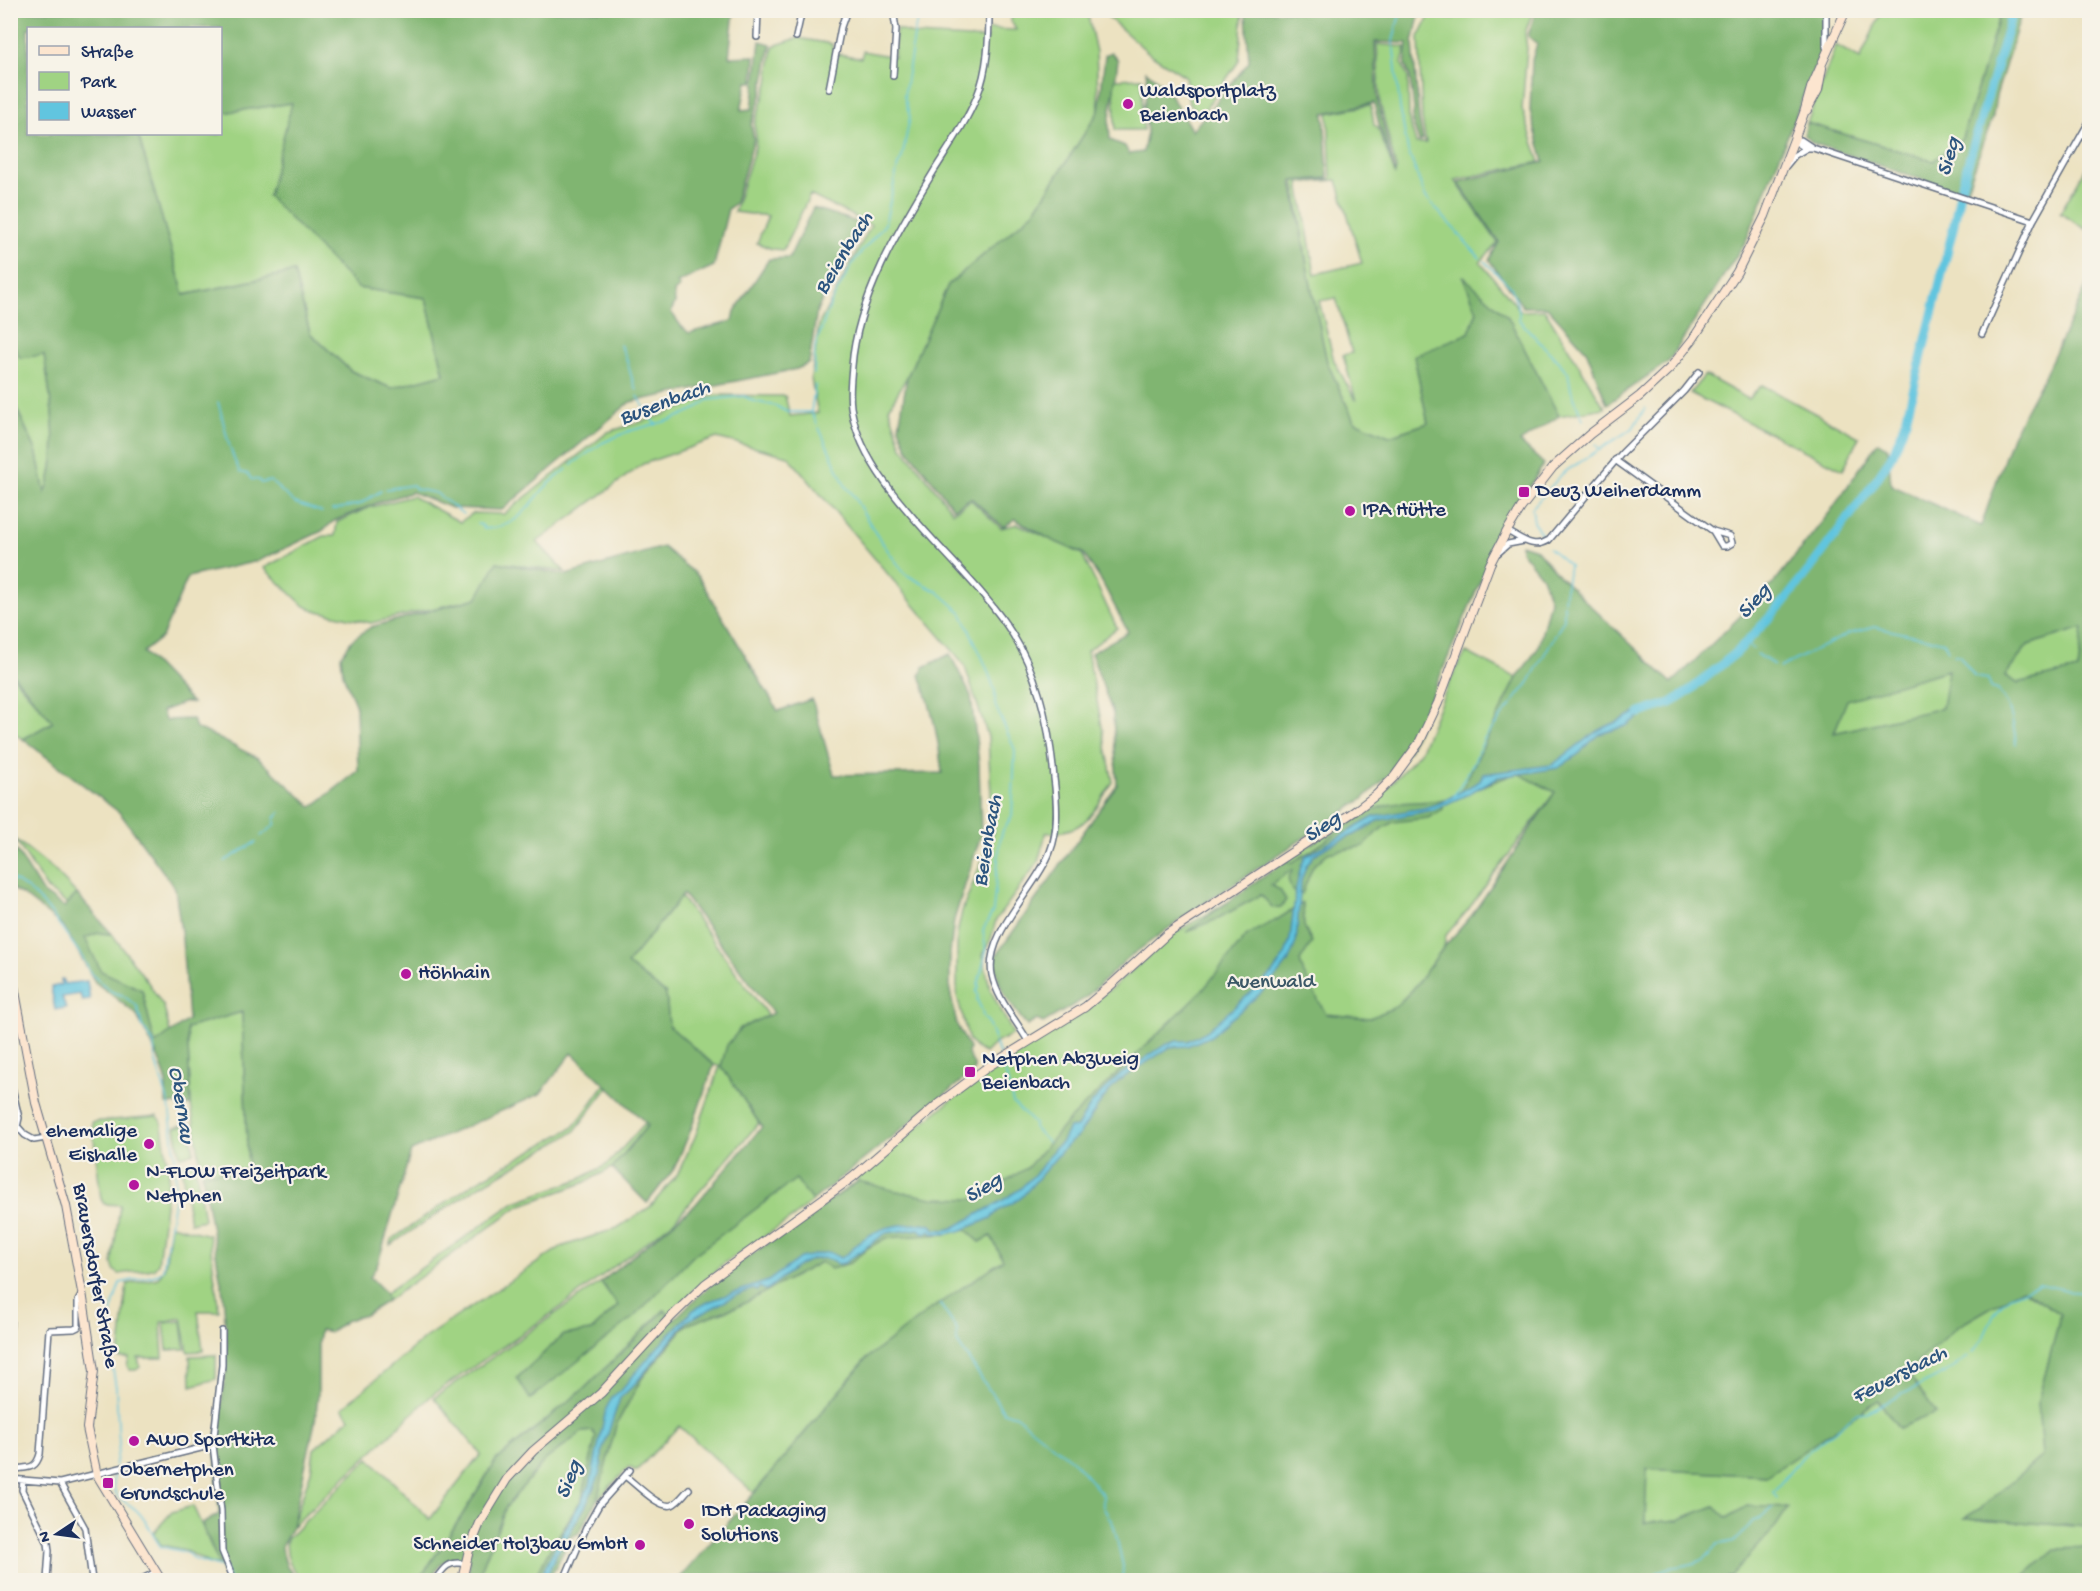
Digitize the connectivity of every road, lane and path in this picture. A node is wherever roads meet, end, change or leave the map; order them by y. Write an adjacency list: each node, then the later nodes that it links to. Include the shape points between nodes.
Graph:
1 (758, 10): 8 (street)
2 (802, 10): 9 (street)
3 (847, 10): 12 (street)
4 (893, 10): 11 (street)
5 (989, 10): 28 (street, via 982,81 968,114 923,189 865,303 854,351 851,398 860,438 880,475 1000,616 1024,655 1041,705 1054,778 1053,844 1042,869 1002,931 991,964 999,994)
6 (1826, 10): 10 (street)
7 (1846, 10): 10 (main road)
8 (757, 37)
9 (796, 37)
10 (1828, 52): 16 (main road, via 1818,90)
11 (893, 76)
12 (829, 89)
13 (2090, 120): 14 (street)
14 (2084, 131): 15 (street); 19 (street)
15 (2090, 135)
16 (1794, 141): 17 (street, via 1801,140); 18 (main road)
17 (1810, 148): 18 (street, via 1795,155); 19 (street)
18 (1783, 170): 23 (main road, via 1754,241 1684,352 1640,396 1553,467)
19 (2033, 221): 20 (street)
20 (1982, 334)
21 (1700, 372): 22 (street)
22 (1615, 460): 24 (street); 25 (street, via 1549,540 1536,544)
23 (1507, 531): 25 (street); 26 (main road)
24 (1713, 531)
25 (1524, 541): 26 (street, via 1508,544)
26 (1493, 559): 28 (main road, via 1431,717 1394,777 1355,811 1167,934 1085,1007)
27 (10, 964): 32 (main road, Brauersdorfer Straße)
28 (1028, 1041): 46 (main road, via 938,1104 854,1177 687,1301 601,1393 517,1467 486,1512)
29 (10, 1079): 31 (street, via 19,1118)
30 (10, 1119): 31 (street)
31 (17, 1127): 32 (street, via 34,1140)
32 (46, 1138): 34 (main road, Brauersdorfer Straße, via 66,1206)
33 (10, 1254): 35 (street)
34 (82, 1292): 38 (street, via 78,1327 49,1330 38,1462 33,1467); 40 (main road, Brauersdorfer Straße, via 94,1371 87,1428)
35 (10, 1330)
36 (222, 1331): 37 (street)
37 (213, 1445): 40 (street); 52 (street, via 222,1551)
38 (10, 1470)
39 (630, 1470): 41 (street)
40 (97, 1475): 44 (street); 47 (main road, Brauersdorfer Straße)
41 (625, 1476): 45 (street, via 659,1504 670,1506); 55 (street, via 599,1505)
42 (10, 1479): 43 (street)
43 (23, 1480): 44 (street); 48 (street, via 22,1490 48,1543)
44 (60, 1483): 49 (street, via 85,1528)
45 (689, 1489)
46 (466, 1564): 53 (street, via 447,1565); 54 (main road)
47 (156, 1572): 50 (street); 51 (main road, Brauersdorfer Straße)
48 (47, 1581)
49 (92, 1581)
50 (140, 1581)
51 (161, 1581)
52 (234, 1581)
53 (435, 1581)
54 (462, 1581)
55 (564, 1581)

